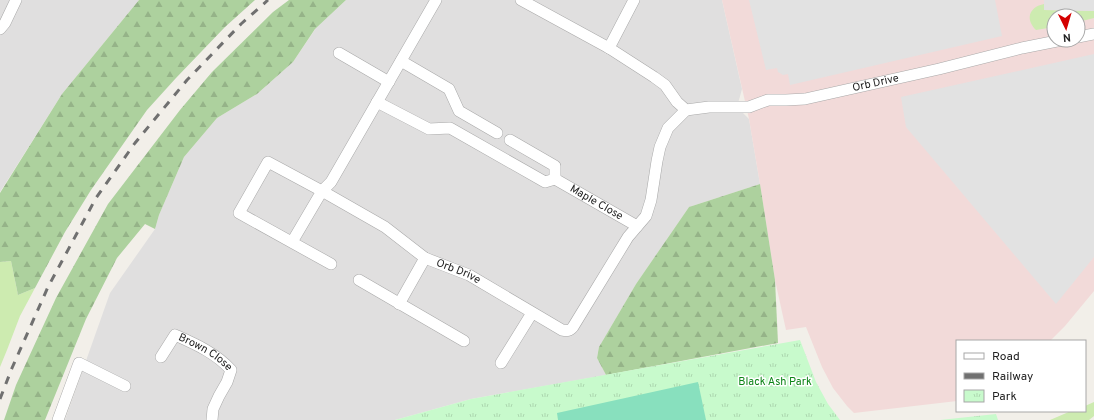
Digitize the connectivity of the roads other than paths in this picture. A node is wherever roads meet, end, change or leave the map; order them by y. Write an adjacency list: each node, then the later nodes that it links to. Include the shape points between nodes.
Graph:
1 (16, 0): 5 (street)
2 (436, 0): 9 (street)
3 (521, 0): 7 (street)
4 (634, 0): 7 (street)
5 (0, 29)
6 (1046, 43): 12 (street, Orb Drive, via 805,99 768,100 749,107)
7 (609, 48): 12 (street, via 654,76)
8 (339, 53): 10 (street)
9 (401, 61): 10 (street); 13 (street, via 449,89 458,111)
10 (389, 82): 11 (street)
11 (377, 102): 15 (street, Maple Close, via 429,129 450,128 545,182); 16 (street, via 331,182)
12 (686, 110): 17 (street, Orb Drive, via 668,128 660,147 646,216)
13 (497, 133)
14 (510, 140): 15 (street, via 555,166)
15 (555, 179): 17 (street, Maple Close)
16 (322, 191): 18 (street); 18 (street, Orb Drive, via 268,162 239,213); 19 (street, Orb Drive, via 385,227)
17 (637, 226): 23 (street, Orb Drive, via 571,330 562,330)
18 (292, 242): 20 (street)
19 (425, 258): 22 (street); 23 (street, Orb Drive, via 469,275)
20 (331, 264)
21 (358, 280): 22 (street)
22 (399, 304): 24 (street)
23 (532, 313): 26 (street)
24 (464, 341)
25 (161, 357): 29 (street, Brown Close, via 175,335 216,356 231,370 213,408)
26 (501, 364)
27 (125, 386): 28 (street, via 79,363)
28 (58, 420)
29 (212, 420)

